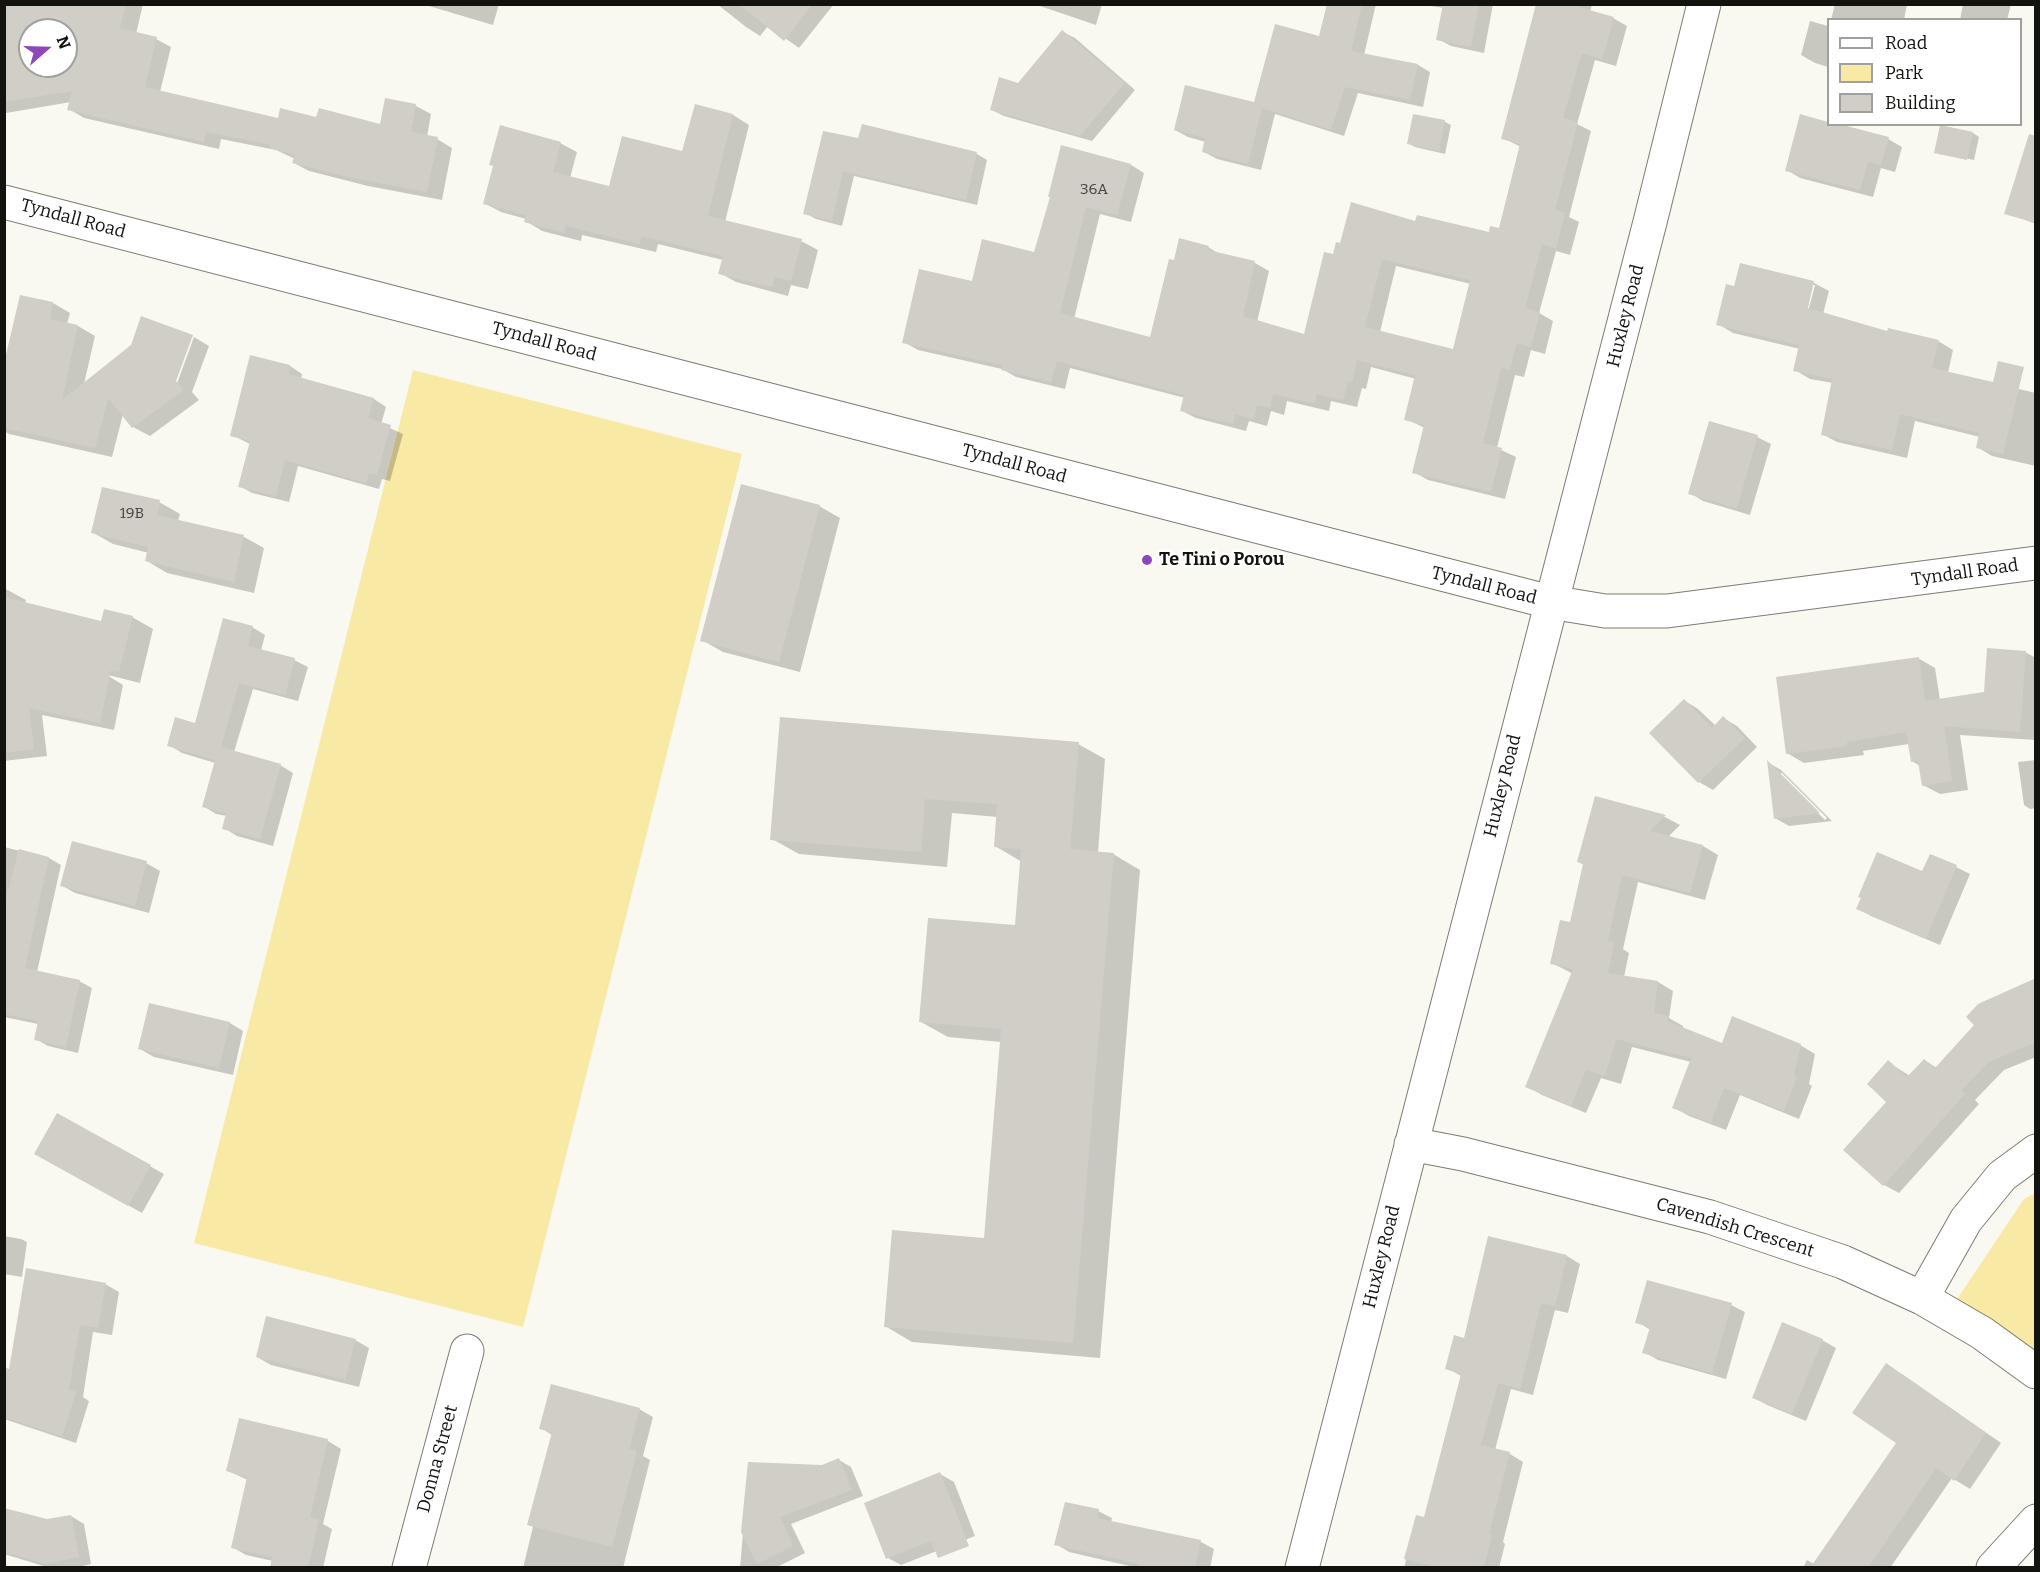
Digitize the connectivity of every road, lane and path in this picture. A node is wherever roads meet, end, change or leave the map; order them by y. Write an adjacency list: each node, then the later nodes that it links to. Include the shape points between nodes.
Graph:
1 (1704, 4): 4 (street, Huxley Road)
2 (4, 201): 4 (street, Tyndall Road)
3 (2036, 563): 4 (street, Tyndall Road, via 1667,611 1605,611)
4 (1550, 602): 5 (street, Huxley Road)
5 (1411, 1144): 7 (street, Cavendish Crescent, via 1710,1217 1843,1263); 12 (street, Huxley Road)
6 (2036, 1151): 7 (street, via 2002,1176 1966,1220)
7 (1922, 1298): 9 (street, Cavendish Crescent)
8 (467, 1351): 11 (street, Donna Street)
9 (2036, 1372)
10 (2036, 1521): 13 (street)
11 (409, 1568)
12 (1302, 1568)
13 (1993, 1568)

